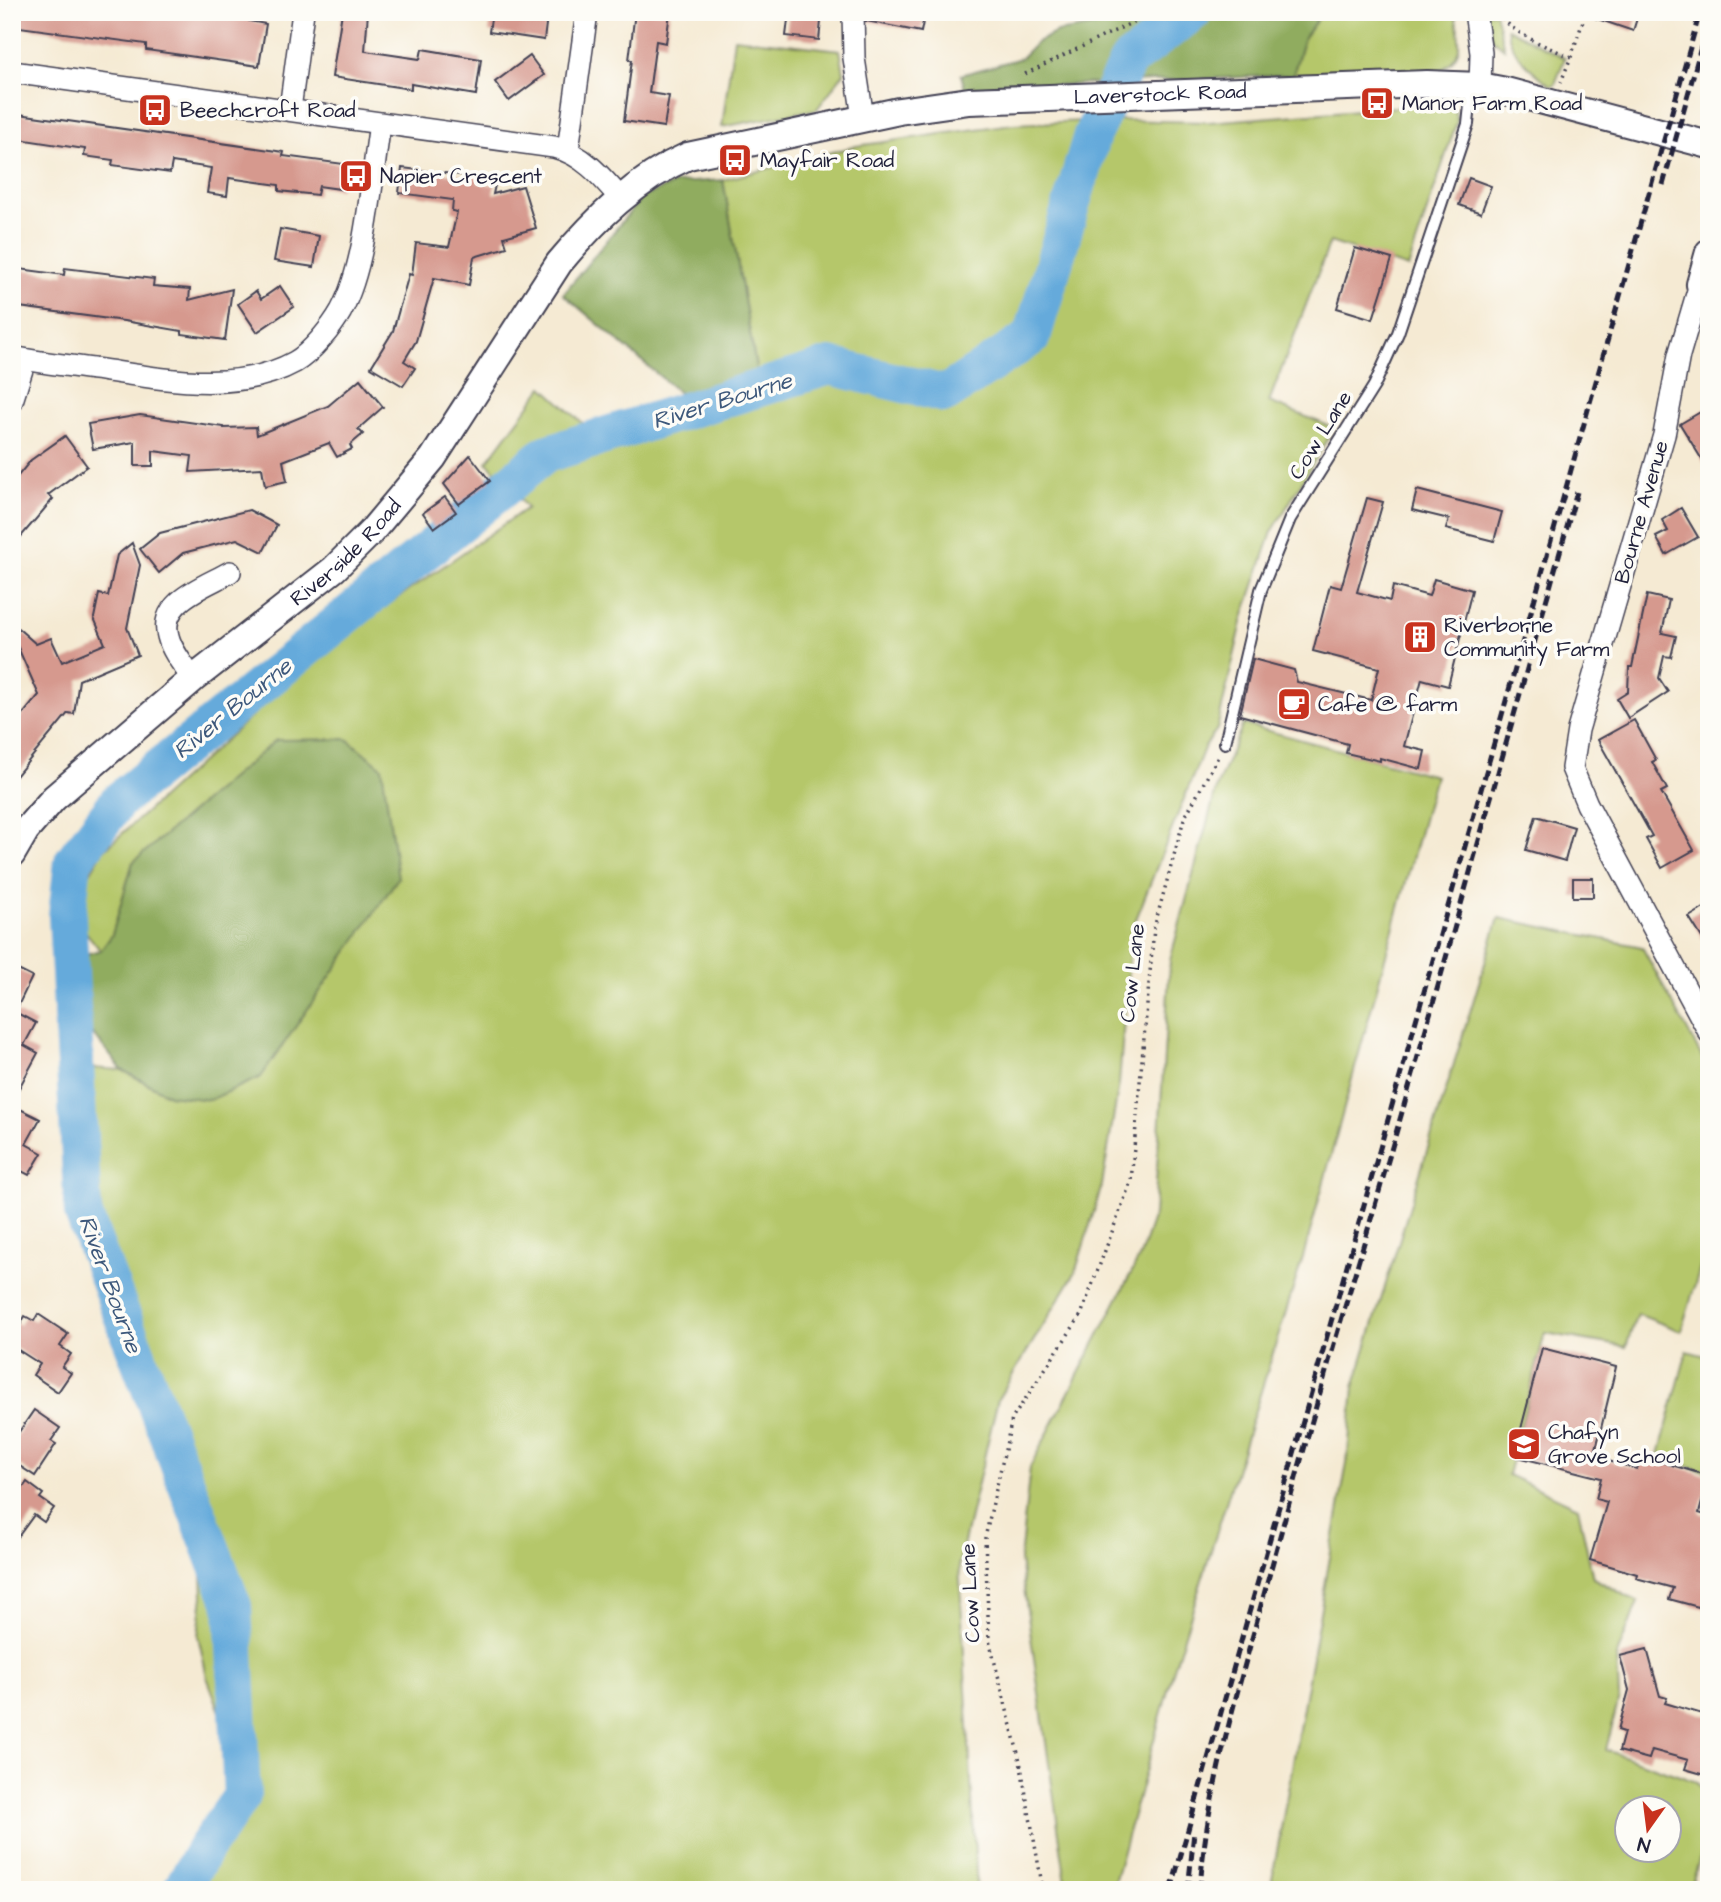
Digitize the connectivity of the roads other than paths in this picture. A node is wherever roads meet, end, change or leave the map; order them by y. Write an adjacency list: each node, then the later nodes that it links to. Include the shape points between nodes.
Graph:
1 (303, 12): 7 (street)
2 (587, 12): 11 (street)
3 (853, 12): 8 (street)
4 (1475, 12): 6 (street, via 1482,53)
5 (12, 72): 7 (street)
6 (1476, 86): 8 (street, Laverstock Road, via 1004,98); 10 (street, Laverstock Road); 19 (lane, Cow Lane, via 1468,124 1398,333 1374,386 1290,519 1261,590)
7 (290, 110): 9 (street)
8 (863, 118): 12 (street, Laverstock Road, via 688,156 650,176)
9 (380, 124): 11 (street); 15 (street, via 350,289 327,332 296,361 257,376 217,381 170,380)
10 (1709, 145)
11 (568, 150): 12 (street)
12 (621, 199): 18 (street, Riverside Road, via 559,263 433,458 371,532 334,569)
13 (1709, 252): 14 (street, Bourne Avenue)
14 (1704, 288): 22 (street, Bourne Avenue, via 1679,355 1664,435 1578,730 1572,768)
15 (18, 358): 16 (street)
16 (12, 401)
17 (230, 572): 18 (street, via 176,603 169,613 168,637)
18 (193, 679): 20 (street, Riverside Road)
19 (1225, 743)
20 (19, 829): 21 (street, Riverside Road)
21 (12, 854)
22 (1709, 1031)

